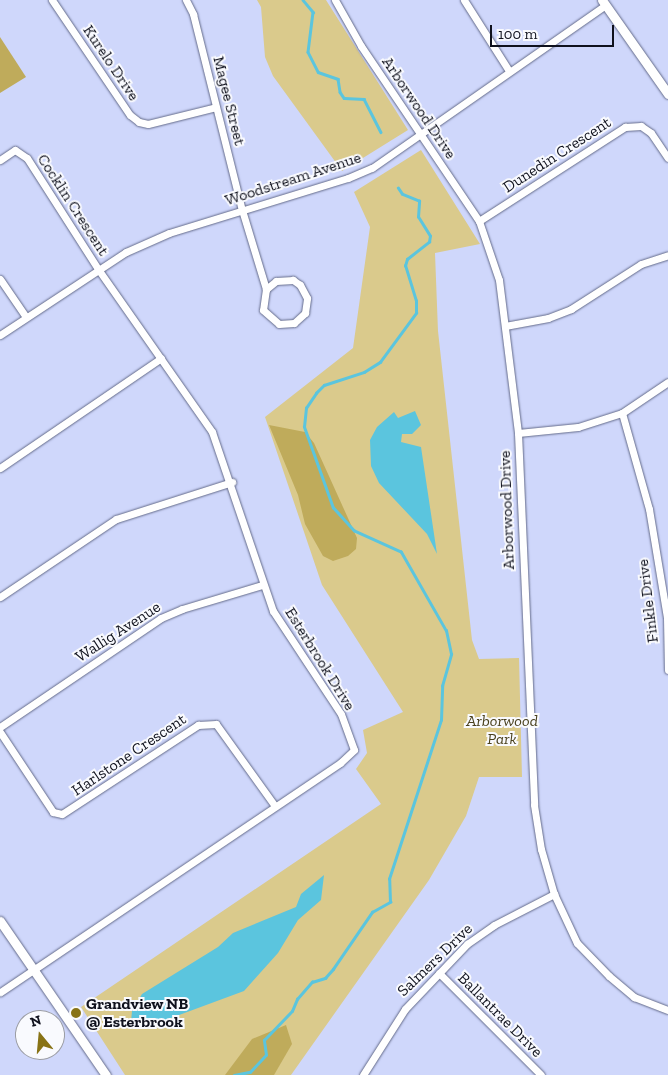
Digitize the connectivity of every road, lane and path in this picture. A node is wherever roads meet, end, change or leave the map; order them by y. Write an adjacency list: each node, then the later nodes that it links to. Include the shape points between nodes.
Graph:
1 (52, 0): 8 (street, Kurelo Drive, via 130,115 139,122 148,124)
2 (186, 0): 8 (street, Magee Street, via 193,14)
3 (335, 0): 9 (street, Arborwood Drive, via 361,46)
4 (464, 0): 6 (street)
5 (604, 3): 6 (street, Woodstream Avenue); 7 (street)
6 (509, 71): 9 (street, Woodstream Avenue)
7 (668, 94)
8 (216, 107): 12 (street, Magee Street)
9 (420, 133): 12 (street, Woodstream Avenue, via 372,168); 13 (street, Arborwood Drive)
10 (668, 158): 13 (street, Dunedin Crescent, via 651,133 641,126 625,127)
11 (0, 160): 15 (street, Cocklin Crescent, via 15,150 22,152)
12 (242, 210): 15 (street, Woodstream Avenue, via 169,233); 17 (street, Magee Street)
13 (479, 221): 19 (street, Arborwood Drive, via 499,280)
14 (668, 255): 19 (street, via 641,264 571,309 548,318)
15 (98, 269): 18 (street, Woodstream Avenue); 21 (street, Esterbrook Drive)
16 (0, 279): 18 (street)
17 (266, 289): 17 (street, via 276,281 293,280 300,284 307,298 304,312 294,322 272,321 263,310)
18 (26, 317): 20 (street, Woodstream Avenue)
19 (505, 326): 24 (street, Arborwood Drive)
20 (0, 335)
21 (160, 358): 25 (street); 26 (street, Esterbrook Drive, via 212,432)
22 (668, 382): 23 (street)
23 (622, 413): 24 (street, via 578,427); 29 (street, Finkle Drive, via 649,509 667,618)
24 (518, 433): 33 (street, Arborwood Drive, via 534,805 541,849)
25 (0, 468)
26 (232, 482): 27 (street, Esterbrook Drive); 28 (street, via 116,519)
27 (262, 585): 30 (street, Wallig Avenue, via 161,618); 32 (street, Esterbrook Drive, via 281,624 341,714 354,750 340,763)
28 (0, 597)
29 (668, 670)
30 (0, 727)
31 (0, 732): 32 (street, Harlstone Crescent, via 53,812 62,814 198,726 216,724)
32 (275, 806): 35 (street, Esterbrook Drive)
33 (554, 894): 36 (street, Salmers Drive, via 494,925 468,944); 38 (street, Arborwood Drive, via 577,943 609,976 634,997)
34 (0, 921): 35 (street)
35 (34, 969): 37 (street, Esterbrook Drive); 40 (street)
36 (439, 974): 39 (street, Salmers Drive, via 405,1009); 41 (street, Ballantrae Drive)
37 (0, 992)
38 (668, 1010)
39 (367, 1073)
40 (106, 1075)
41 (541, 1075)

